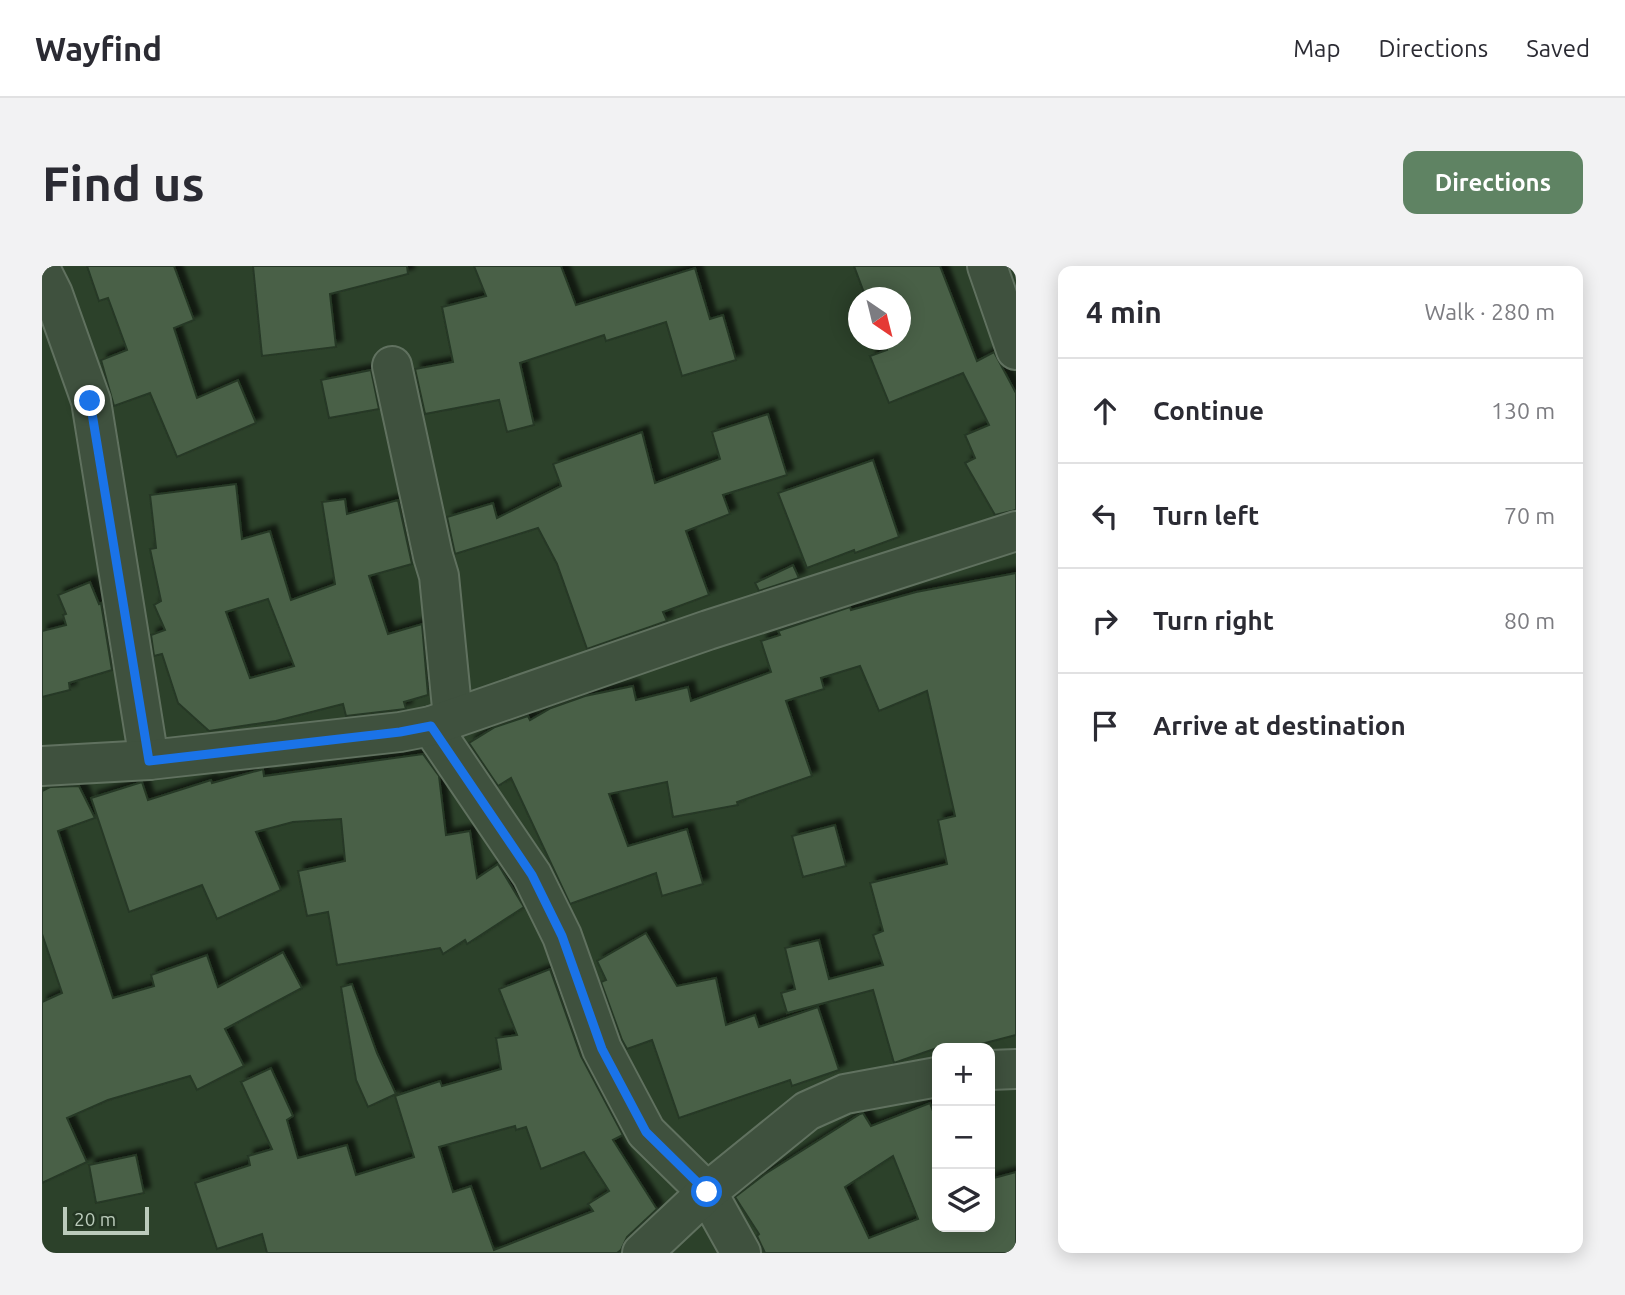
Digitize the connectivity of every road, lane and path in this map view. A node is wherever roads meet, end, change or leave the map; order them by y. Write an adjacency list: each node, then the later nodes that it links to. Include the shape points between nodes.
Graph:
1 (987, 266): 3 (street)
2 (42, 272): 7 (street, via 90,401)
3 (1016, 350)
4 (392, 366): 6 (street, via 439,576)
5 (1016, 531): 6 (street)
6 (442, 722): 7 (street, via 400,732); 12 (street, via 532,875 562,936 602,1049 646,1132)
7 (149, 761): 8 (street)
8 (42, 766)
9 (1016, 1069): 10 (street)
10 (995, 1070)
11 (932, 1078): 12 (street, via 845,1094 807,1111)
12 (707, 1192): 13 (street); 14 (street)
13 (642, 1253)
14 (741, 1253)

